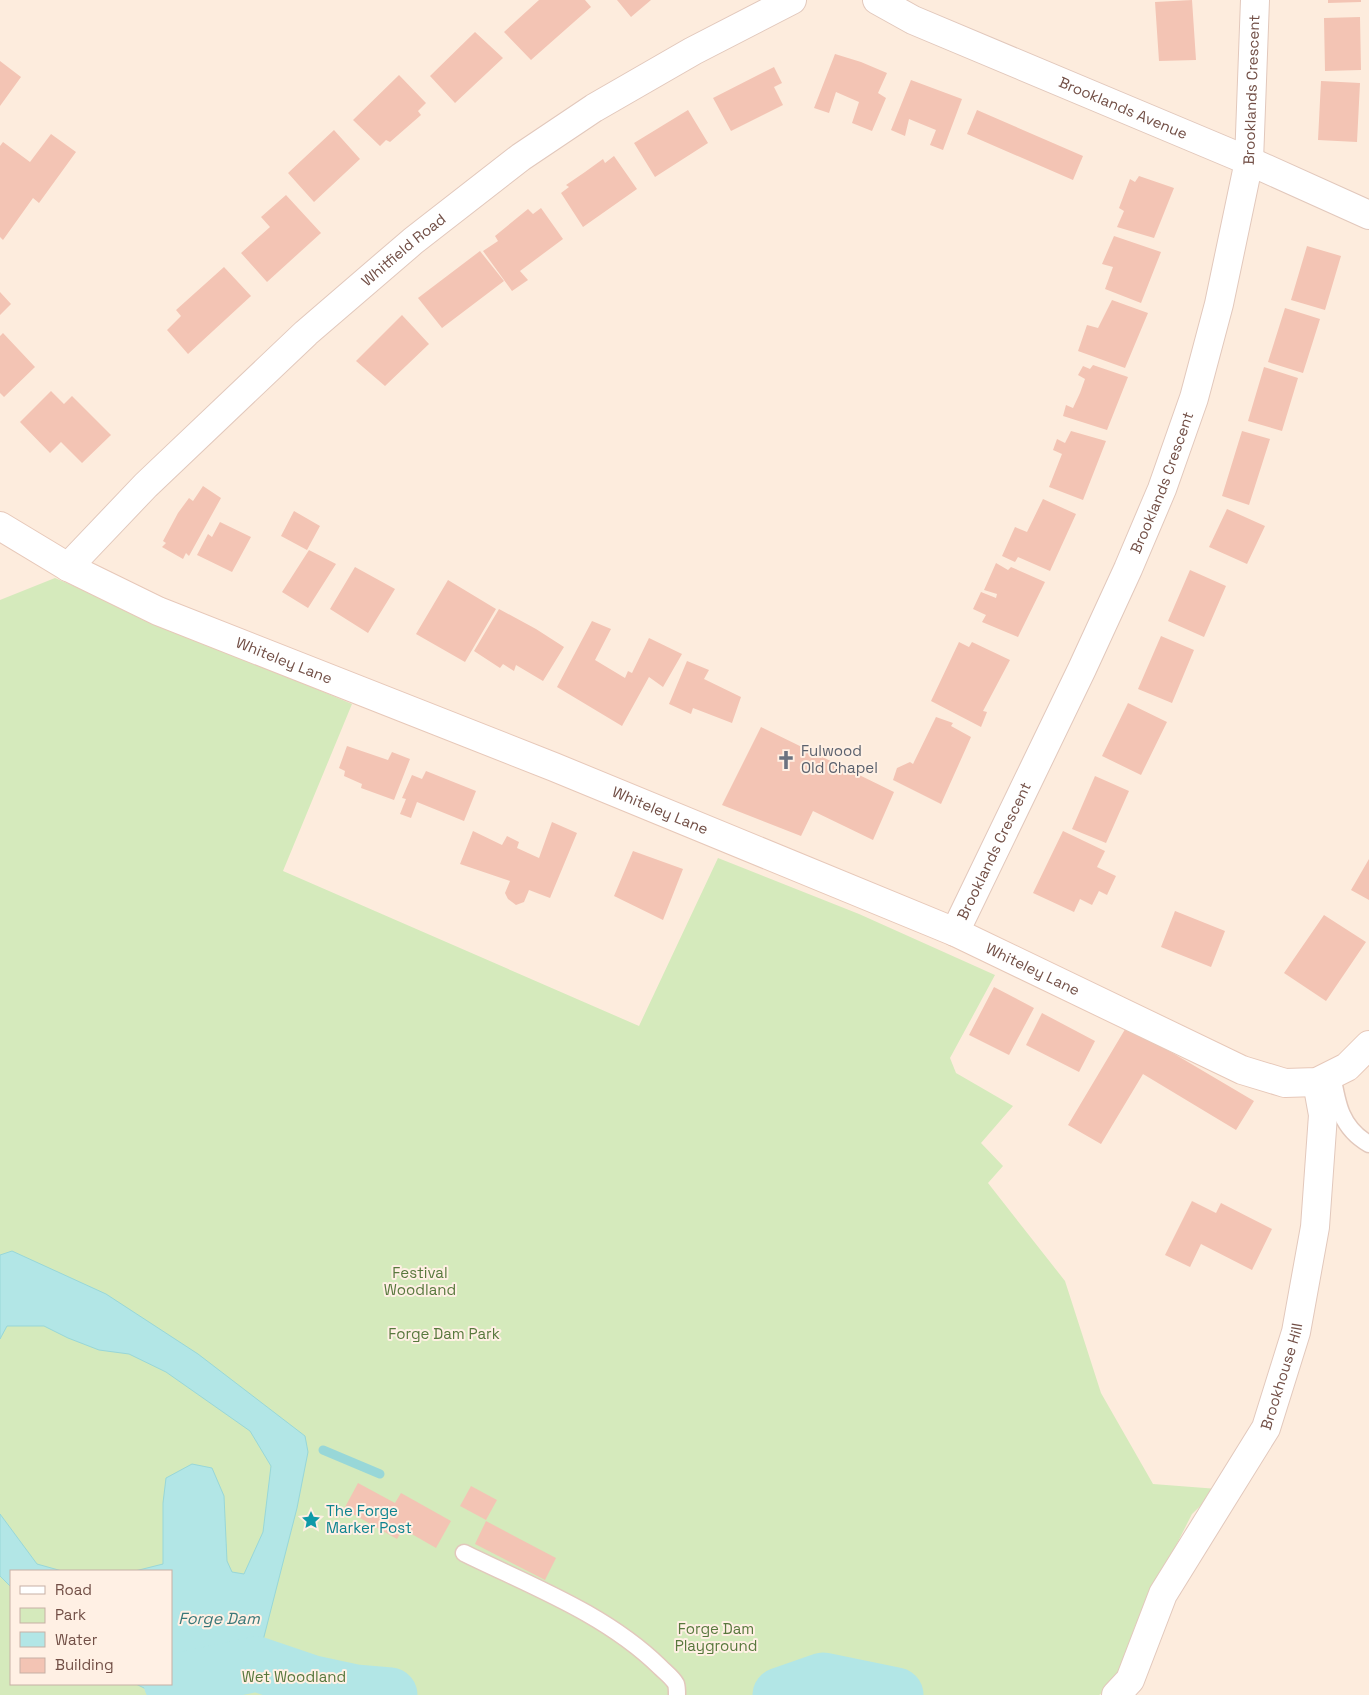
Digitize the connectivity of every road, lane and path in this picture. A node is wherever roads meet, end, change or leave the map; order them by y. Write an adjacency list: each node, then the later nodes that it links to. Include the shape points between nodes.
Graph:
1 (792, 0): 7 (street, Whitfield Road, via 693,51 594,108 521,157 412,242 306,333 146,485)
2 (877, 0): 4 (street, Brooklands Avenue, via 913,20)
3 (1255, 0): 4 (street, Brooklands Crescent)
4 (1249, 161): 5 (street, Brooklands Avenue); 8 (street, Brooklands Crescent, via 1219,304 1194,398 1162,490 1082,669)
5 (1369, 215)
6 (1, 529): 7 (street, Whiteley Lane)
7 (68, 567): 8 (street, Whiteley Lane, via 158,611 554,767)
8 (955, 932): 10 (street, Whiteley Lane, via 1242,1070 1285,1083)
9 (1369, 1045): 10 (street, via 1347,1067)
10 (1324, 1078): 11 (lane, via 1343,1119); 14 (street, Brookhouse Hill, via 1315,1226 1296,1332 1266,1428 1163,1594 1130,1680)
11 (1369, 1144)
12 (464, 1552): 13 (lane, via 604,1624 646,1653 668,1674 676,1684)
13 (677, 1695)
14 (1116, 1695)

